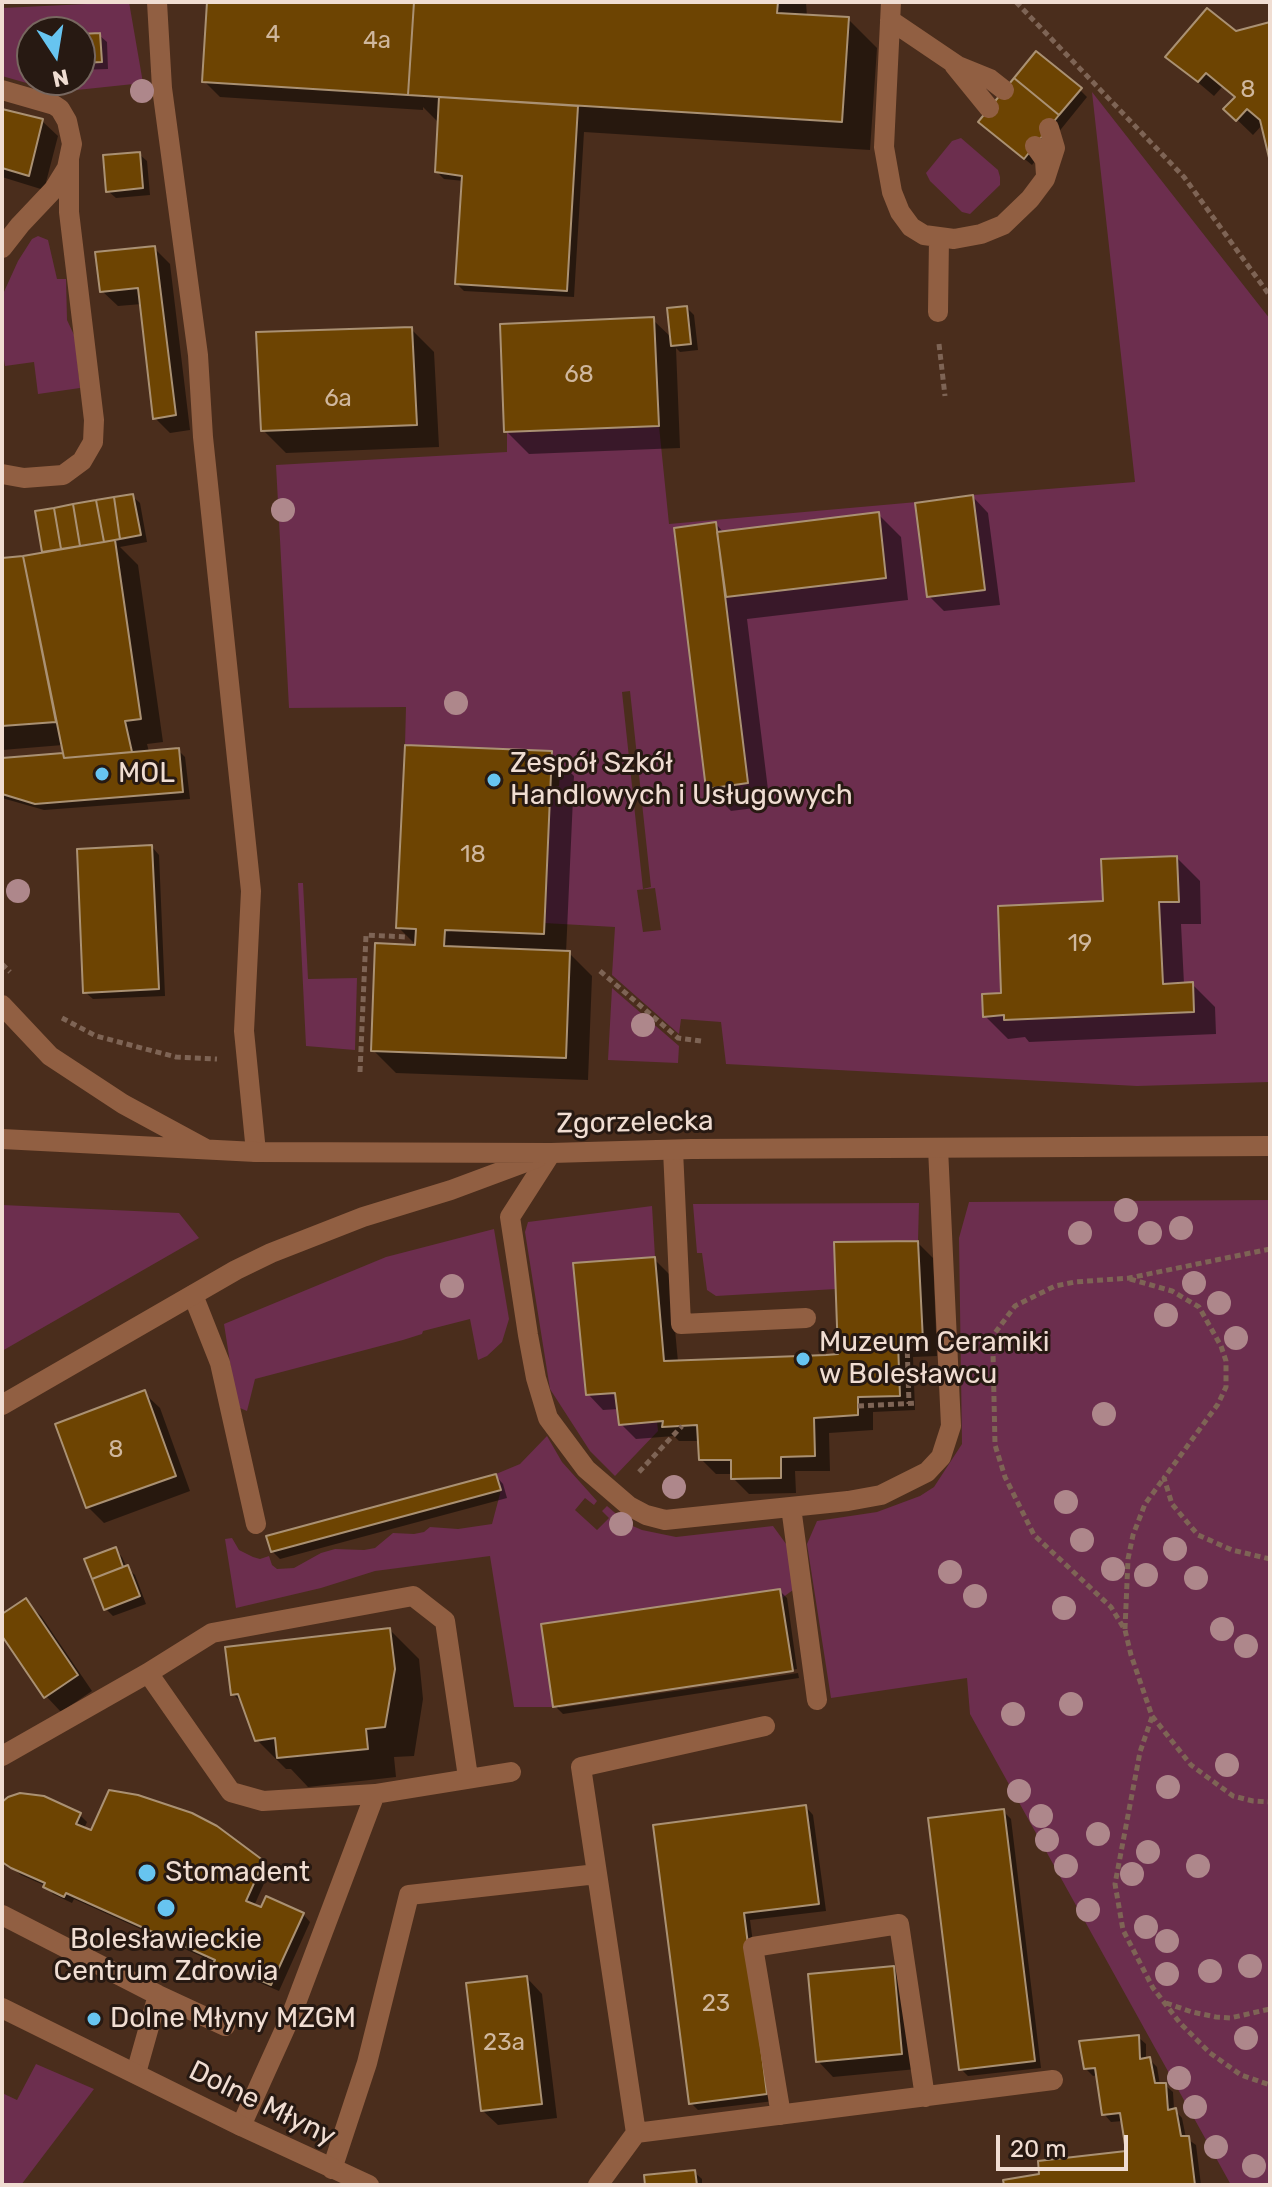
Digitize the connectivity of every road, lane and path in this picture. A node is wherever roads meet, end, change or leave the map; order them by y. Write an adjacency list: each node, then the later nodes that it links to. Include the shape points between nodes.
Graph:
1 (157, 2): 25 (street, via 162,88 198,355 250,878)
2 (1016, 2): 14 (path, via 1184,177)
3 (891, 11): 4 (street); 12 (street, via 886,170 900,212 911,227)
4 (944, 55): 6 (street); 7 (street)
5 (2, 90): 10 (street, via 60,109 70,128)
6 (1004, 90)
7 (989, 108)
8 (1049, 128): 11 (street, via 1055,148)
9 (1035, 146): 11 (street, via 1045,160)
10 (69, 158): 13 (street, via 54,189); 17 (street, via 69,212 93,442 82,461 63,475)
11 (1045, 179): 12 (street, via 1003,225 981,234)
12 (939, 238): 15 (street)
13 (2, 248)
14 (1270, 296)
15 (938, 312): 16 (path)
16 (945, 396)
17 (2, 474)
18 (407, 937): 26 (path, via 366,935)
19 (2, 964): 21 (path)
20 (600, 971): 24 (path, via 678,1038)
21 (18, 981)
22 (2, 1005): 31 (street, via 50,1056 123,1104)
23 (56, 1015): 25 (path, via 96,1036 176,1057)
24 (701, 1041)
25 (246, 1061): 32 (street)
26 (360, 1072)
27 (2, 1139): 31 (street, Zgorzelecka)
28 (1270, 1146): 29 (street, Zgorzelecka)
29 (938, 1148): 30 (street, Zgorzelecka); 39 (street)
30 (673, 1150): 33 (street, Zgorzelecka); 37 (street, via 681,1324)
31 (210, 1151): 32 (street, Zgorzelecka)
32 (256, 1152): 33 (street, Zgorzelecka)
33 (551, 1153): 36 (street, via 271,1253); 45 (street, via 510,1217 536,1378 548,1418 586,1469)
34 (1270, 1249): 35 (path)
35 (1129, 1278): 44 (path, via 1172,1291 1199,1307 1226,1361 1226,1387 1218,1404); 49 (path, via 1075,1282 1029,1297 995,1333 993,1352 995,1445 1018,1507 1034,1535 1111,1607)
36 (193, 1295): 41 (street); 47 (street, via 220,1363)
37 (806, 1318)
38 (907, 1342): 40 (path)
39 (950, 1401): 40 (path); 46 (street, via 951,1426 941,1457 927,1472 881,1495)
40 (909, 1404): 42 (path)
41 (2, 1405)
42 (858, 1406)
43 (682, 1426): 45 (path)
44 (1164, 1478): 48 (path, via 1172,1504 1198,1535); 49 (path, via 1145,1504 1133,1535)
45 (616, 1495): 46 (street, via 646,1515 665,1520)
46 (791, 1507): 51 (street)
47 (256, 1524)
48 (1270, 1559)
49 (1125, 1630): 52 (path)
50 (148, 1673): 54 (street); 56 (street, via 212,1633 413,1596 445,1621); 57 (street, via 231,1792 263,1801)
51 (817, 1700)
52 (1152, 1716): 58 (path, via 1211,1782 1233,1796); 62 (path, via 1115,1884 1123,1930)
53 (765, 1726): 59 (street, via 581,1767)
54 (2, 1756)
55 (511, 1772): 56 (street)
56 (468, 1777): 57 (street)
57 (375, 1794): 71 (street, via 293,2011)
58 (1270, 1802)
59 (597, 1874): 72 (street); 73 (street, via 409,1895 367,2063)
60 (2, 1915): 61 (street)
61 (158, 1995): 65 (street); 66 (street)
62 (1163, 2002): 64 (path, via 1230,2018); 68 (path, via 1210,2053 1241,2075)
63 (2, 2008): 66 (street, Dolne Młyny)
64 (1270, 2009)
65 (225, 2026)
66 (136, 2073): 71 (street, Dolne Młyny)
67 (1053, 2080): 69 (street)
68 (1270, 2085)
69 (925, 2097): 70 (street); 70 (street, via 899,1924 753,1947)
70 (781, 2115): 72 (street)
71 (241, 2126): 73 (street, Dolne Młyny)
72 (636, 2133): 75 (street)
73 (332, 2169): 74 (street, Dolne Młyny)
74 (369, 2185)
75 (598, 2185)

